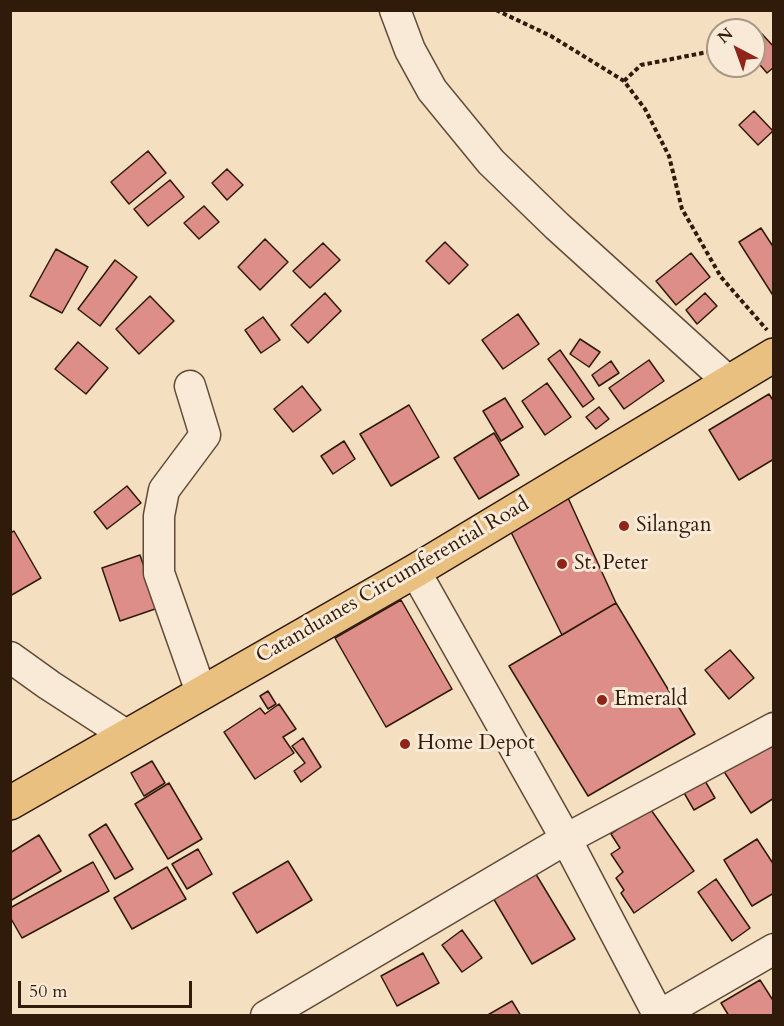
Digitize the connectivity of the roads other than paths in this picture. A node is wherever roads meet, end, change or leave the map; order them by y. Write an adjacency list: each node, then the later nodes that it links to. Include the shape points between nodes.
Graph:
1 (394, 10): 3 (street, via 432,90 491,162)
2 (774, 355): 3 (main road, Catanduanes Circumferential Road)
3 (729, 382): 5 (main road, Catanduanes Circumferential Road)
4 (190, 386): 7 (street, via 205,435 164,490 159,516 159,573)
5 (414, 571): 7 (main road, Catanduanes Circumferential Road); 11 (street)
6 (10, 657): 9 (street)
7 (201, 692): 9 (main road, Catanduanes Circumferential Road)
8 (774, 728): 11 (street)
9 (126, 735): 10 (main road, Catanduanes Circumferential Road)
10 (10, 803)
11 (566, 839): 13 (street); 14 (street)
12 (774, 949): 13 (street)
13 (659, 1015)
14 (266, 1016)

